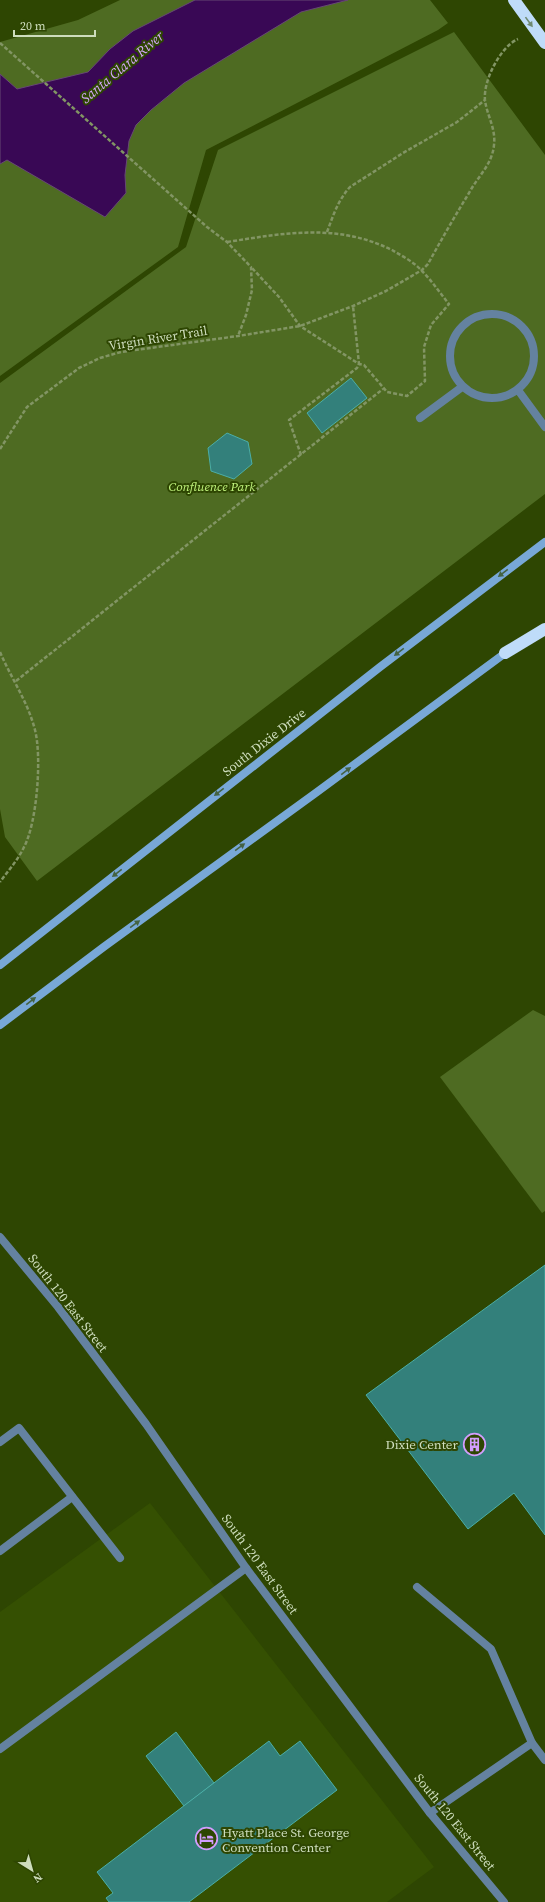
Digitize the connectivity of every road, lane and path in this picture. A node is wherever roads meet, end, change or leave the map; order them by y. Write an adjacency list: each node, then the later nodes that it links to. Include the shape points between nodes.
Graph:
1 (514, 0): 4 (highway, one-way to 4, bridge)
2 (525, 37): 5 (path, via 512,42 502,51 487,85)
3 (0, 43): 7 (path)
4 (545, 43)
5 (485, 100): 6 (path, via 457,122 350,187 336,208); 9 (path, via 493,126 494,145 489,165 470,191 428,264)
6 (327, 232): 7 (path, via 290,232); 9 (path, via 361,238 383,246 407,258)
7 (227, 242): 8 (path)
8 (251, 267): 11 (path, via 279,297); 12 (path, via 252,290)
9 (422, 270): 10 (path, Virgin River Trail); 15 (path, via 448,304 431,325 426,340 425,381 407,396)
10 (353, 306): 11 (path, Virgin River Trail); 13 (path)
11 (300, 326): 12 (path, Virgin River Trail); 13 (path)
12 (238, 336): 19 (path, Virgin River Trail, via 121,352 100,358 79,368 27,407)
13 (359, 364): 15 (path, via 364,365); 20 (path, via 289,420)
14 (462, 387): 16 (street, via 475,395 489,399 503,397); 16 (street, via 452,375 450,363 450,348 455,334 464,324 478,316 492,314 507,316 520,324 529,337 534,351 533,366 528,380); 17 (street)
15 (383, 389): 20 (path)
16 (518, 390): 18 (street)
17 (420, 418)
18 (545, 427)
19 (0, 449)
20 (301, 455): 26 (path)
21 (545, 542): 28 (main road, South Dixie Drive, one-way to 28, via 380,666)
22 (545, 623): 25 (main road)
23 (545, 628): 25 (highway)
24 (0, 652): 26 (path)
25 (505, 653): 29 (main road, one-way to 25)
26 (16, 681): 27 (path, via 35,730 39,760 31,832 24,848)
27 (0, 882)
28 (0, 965)
29 (0, 1025)
30 (0, 1237): 35 (street, South 120 East Street, via 58,1307 146,1424)
31 (0, 1442): 32 (street, via 19,1428)
32 (72, 1497): 33 (street); 34 (street)
33 (0, 1551)
34 (120, 1558)
35 (246, 1568): 38 (street); 40 (street, South 120 East Street)
36 (417, 1587): 37 (street, via 491,1649)
37 (532, 1743): 39 (street); 40 (street)
38 (0, 1749)
39 (545, 1760)
40 (430, 1813): 41 (street, South 120 East Street)
41 (504, 1902)

